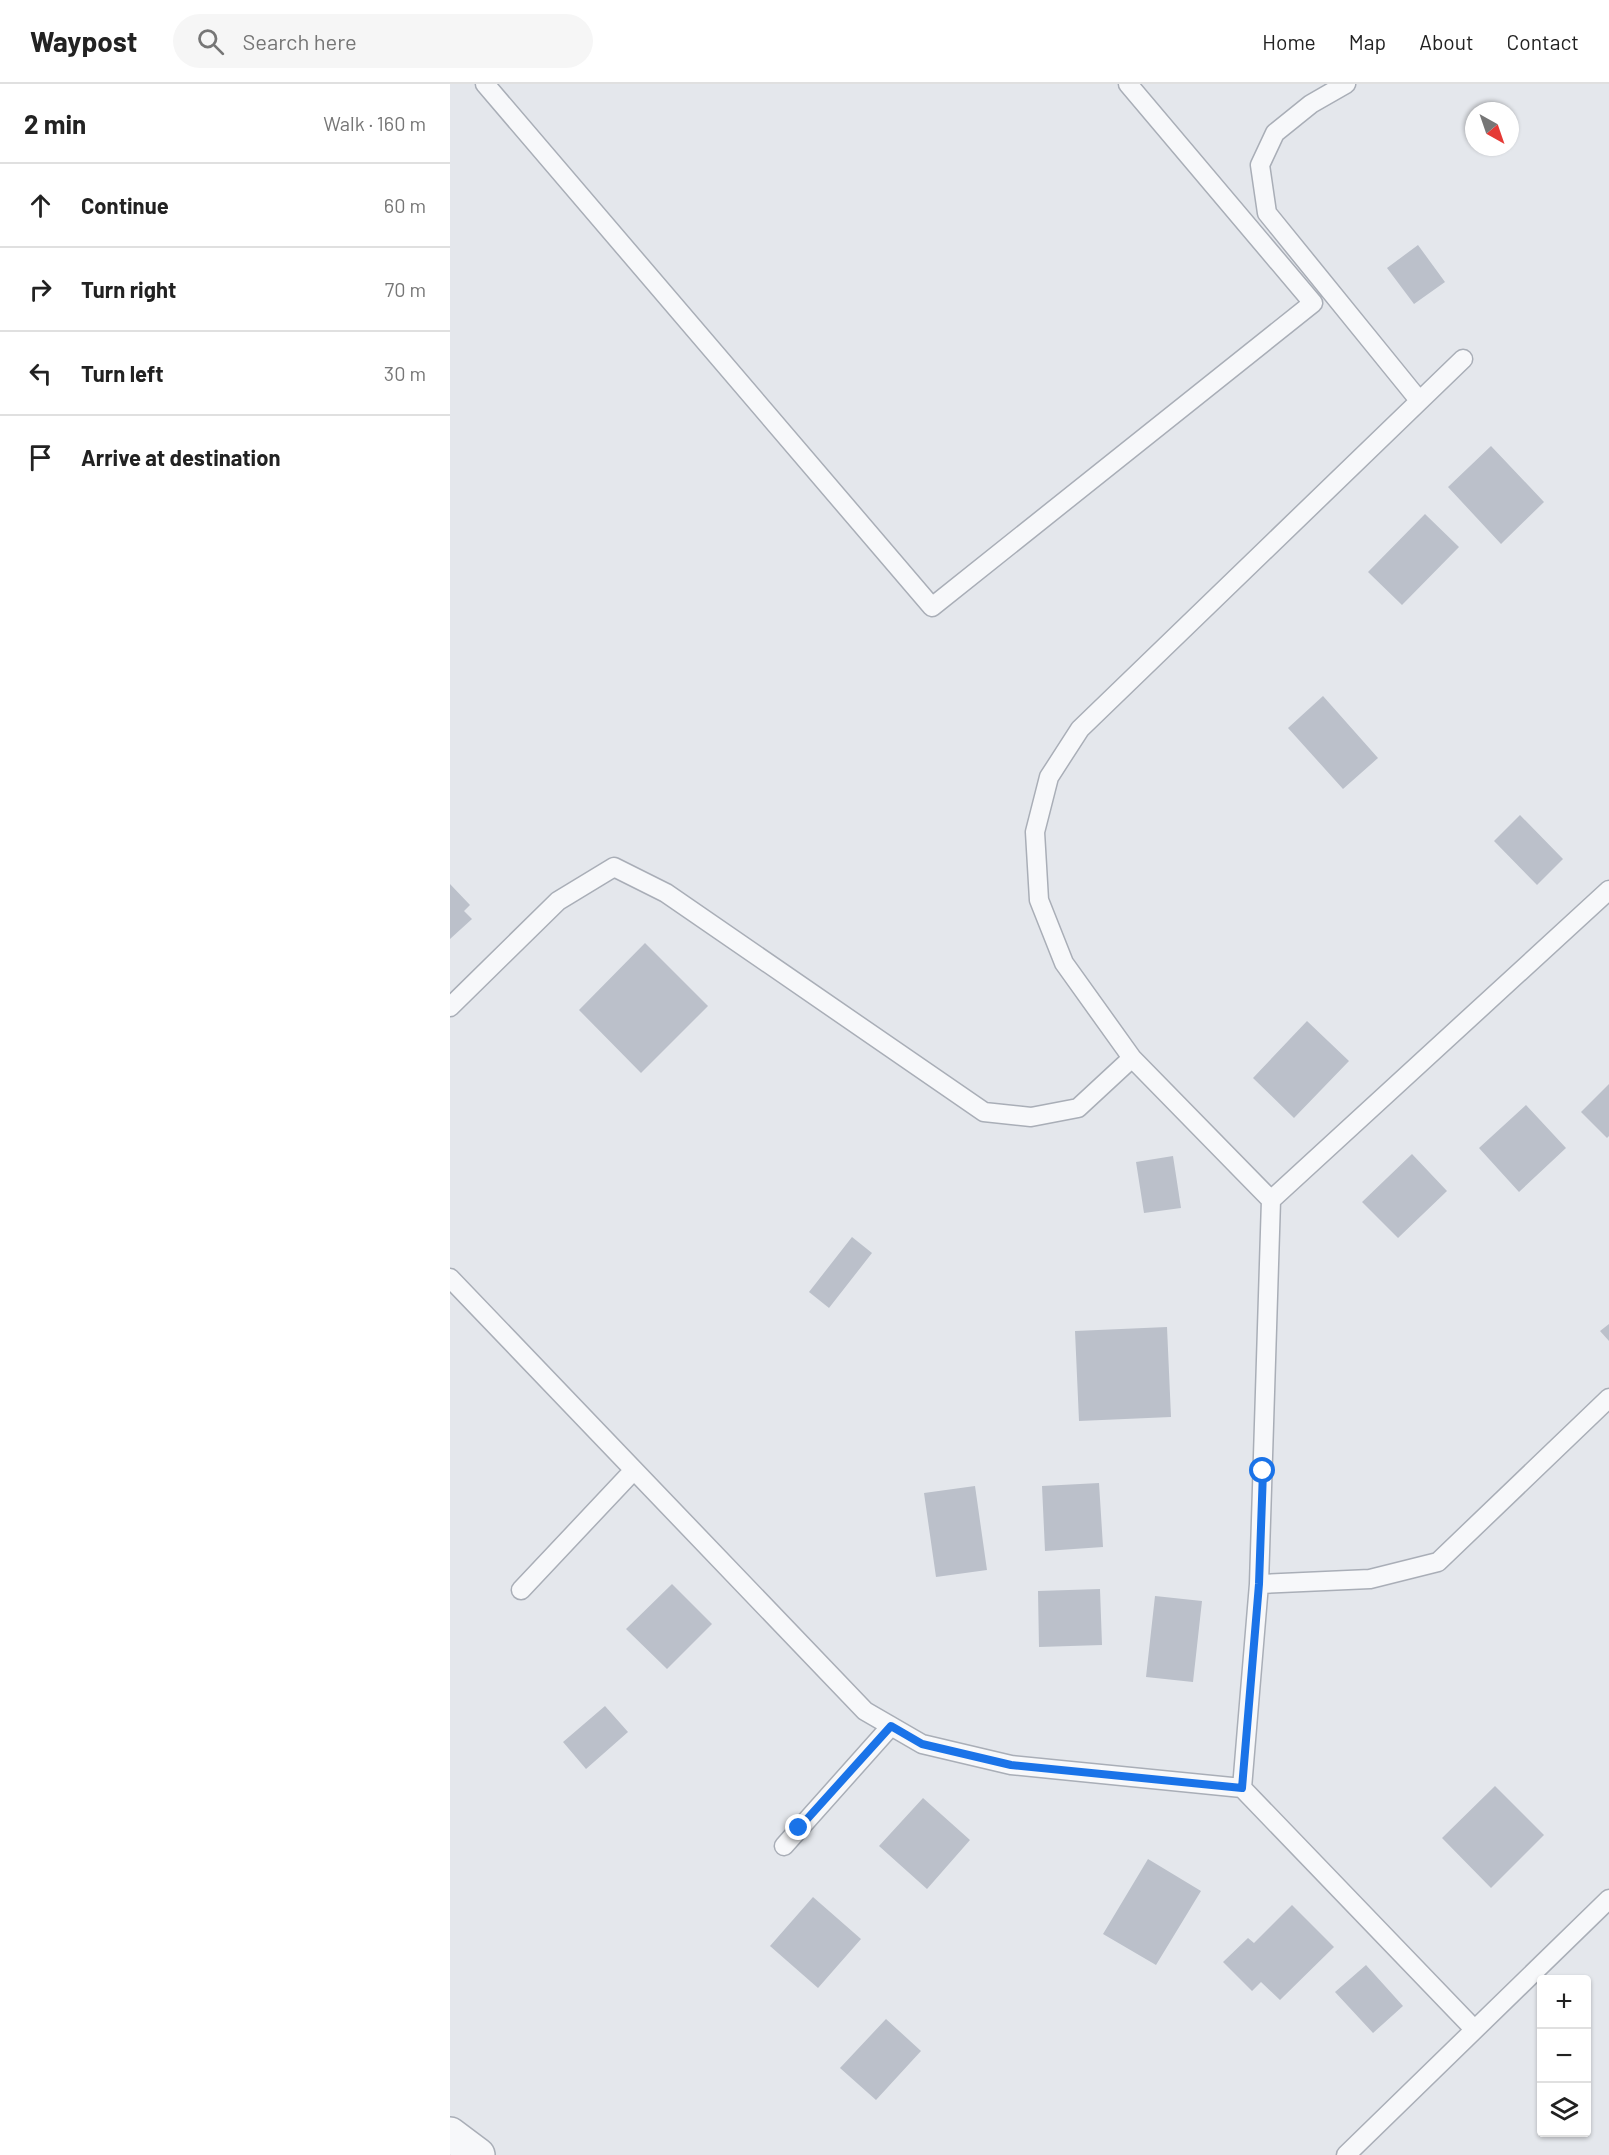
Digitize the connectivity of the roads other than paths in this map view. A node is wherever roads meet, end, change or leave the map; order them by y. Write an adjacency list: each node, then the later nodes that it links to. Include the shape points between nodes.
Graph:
1 (485, 84): 2 (lane, via 932,607 1313,303)
2 (1128, 84)
3 (1346, 84): 5 (lane, via 1311,104 1275,133 1260,165 1267,213)
4 (1463, 359): 5 (lane)
5 (1418, 399): 8 (lane, via 1080,729 1049,777 1035,832 1039,900 1064,963)
6 (1609, 890): 9 (lane)
7 (450, 1006): 8 (lane, via 558,901 614,867 666,893 984,1112 1031,1117 1078,1108)
8 (1132, 1058): 9 (lane)
9 (1271, 1200): 13 (lane)
10 (450, 1278): 12 (lane)
11 (1609, 1398): 13 (lane, via 1438,1562 1370,1580)
12 (634, 1470): 14 (lane); 15 (lane, via 865,1711)
13 (1259, 1584): 16 (lane)
14 (521, 1590)
15 (891, 1726): 16 (lane, via 922,1744 1011,1765); 17 (lane)
16 (1242, 1788): 19 (lane)
17 (784, 1846)
18 (1609, 1899): 19 (lane)
19 (1474, 2029): 22 (lane)
20 (450, 2134): 21 (street)
21 (478, 2155)
22 (1346, 2155)

